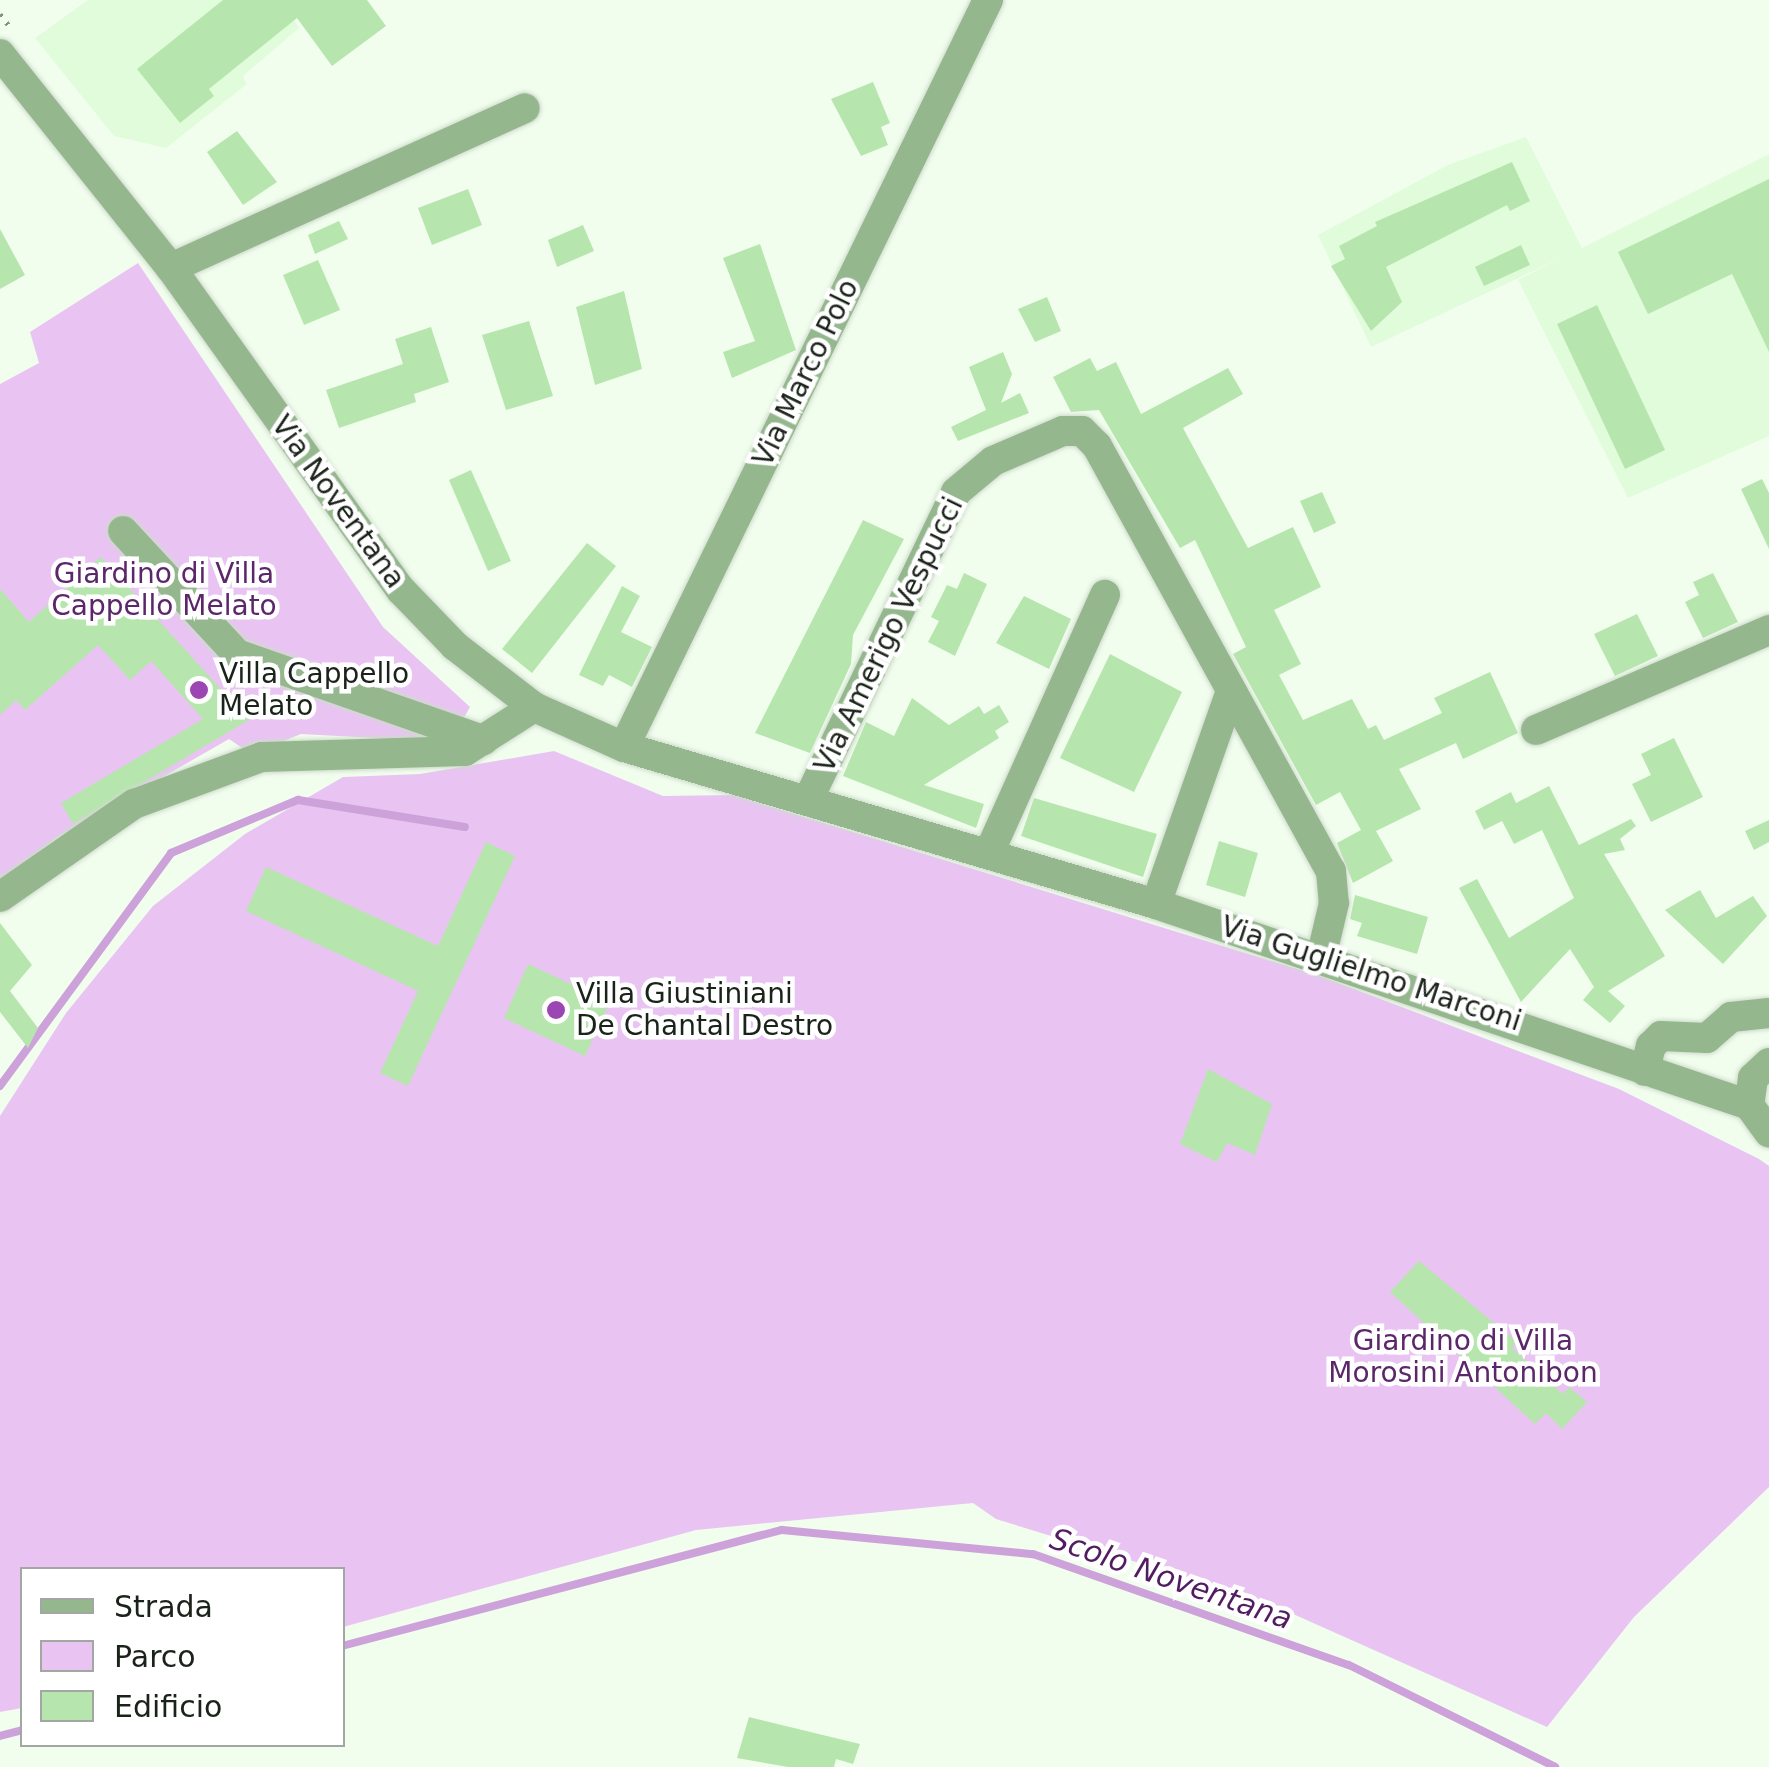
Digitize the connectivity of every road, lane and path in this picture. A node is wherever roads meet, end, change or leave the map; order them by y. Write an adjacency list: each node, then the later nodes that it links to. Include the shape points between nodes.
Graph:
1 (988, 0): 12 (street, Via Marco Polo)
2 (0, 54): 4 (street, Via Noventana)
3 (524, 108): 4 (street)
4 (171, 268): 9 (street, Via Noventana, via 401,590 455,646)
5 (123, 532): 11 (street, via 237,654)
6 (1105, 595): 14 (street)
7 (1769, 630): 10 (street)
8 (1231, 691): 13 (street, Via Amerigo Vespucci, via 1097,446 1073,429 993,462 956,492); 16 (street); 17 (street, Via Amerigo Vespucci, via 1332,872 1334,903)
9 (534, 708): 11 (street); 12 (street, Via Guglielmo Marconi)
10 (1536, 730)
11 (483, 740): 15 (street, via 465,751 262,756 134,804)
12 (624, 747): 13 (street, Via Guglielmo Marconi)
13 (809, 798): 14 (street, Via Guglielmo Marconi)
14 (989, 853): 16 (street, Via Guglielmo Marconi)
15 (0, 897)
16 (1156, 904): 17 (street, Via Guglielmo Marconi)
17 (1320, 958): 20 (street, Via Guglielmo Marconi, via 1585,1044)
18 (1769, 1013): 20 (street, via 1731,1017 1707,1038 1662,1036 1651,1046)
19 (1769, 1063): 21 (street, via 1754,1078)
20 (1645, 1071): 21 (street, Via Guglielmo Marconi)
21 (1748, 1105): 22 (street)
22 (1769, 1133)

